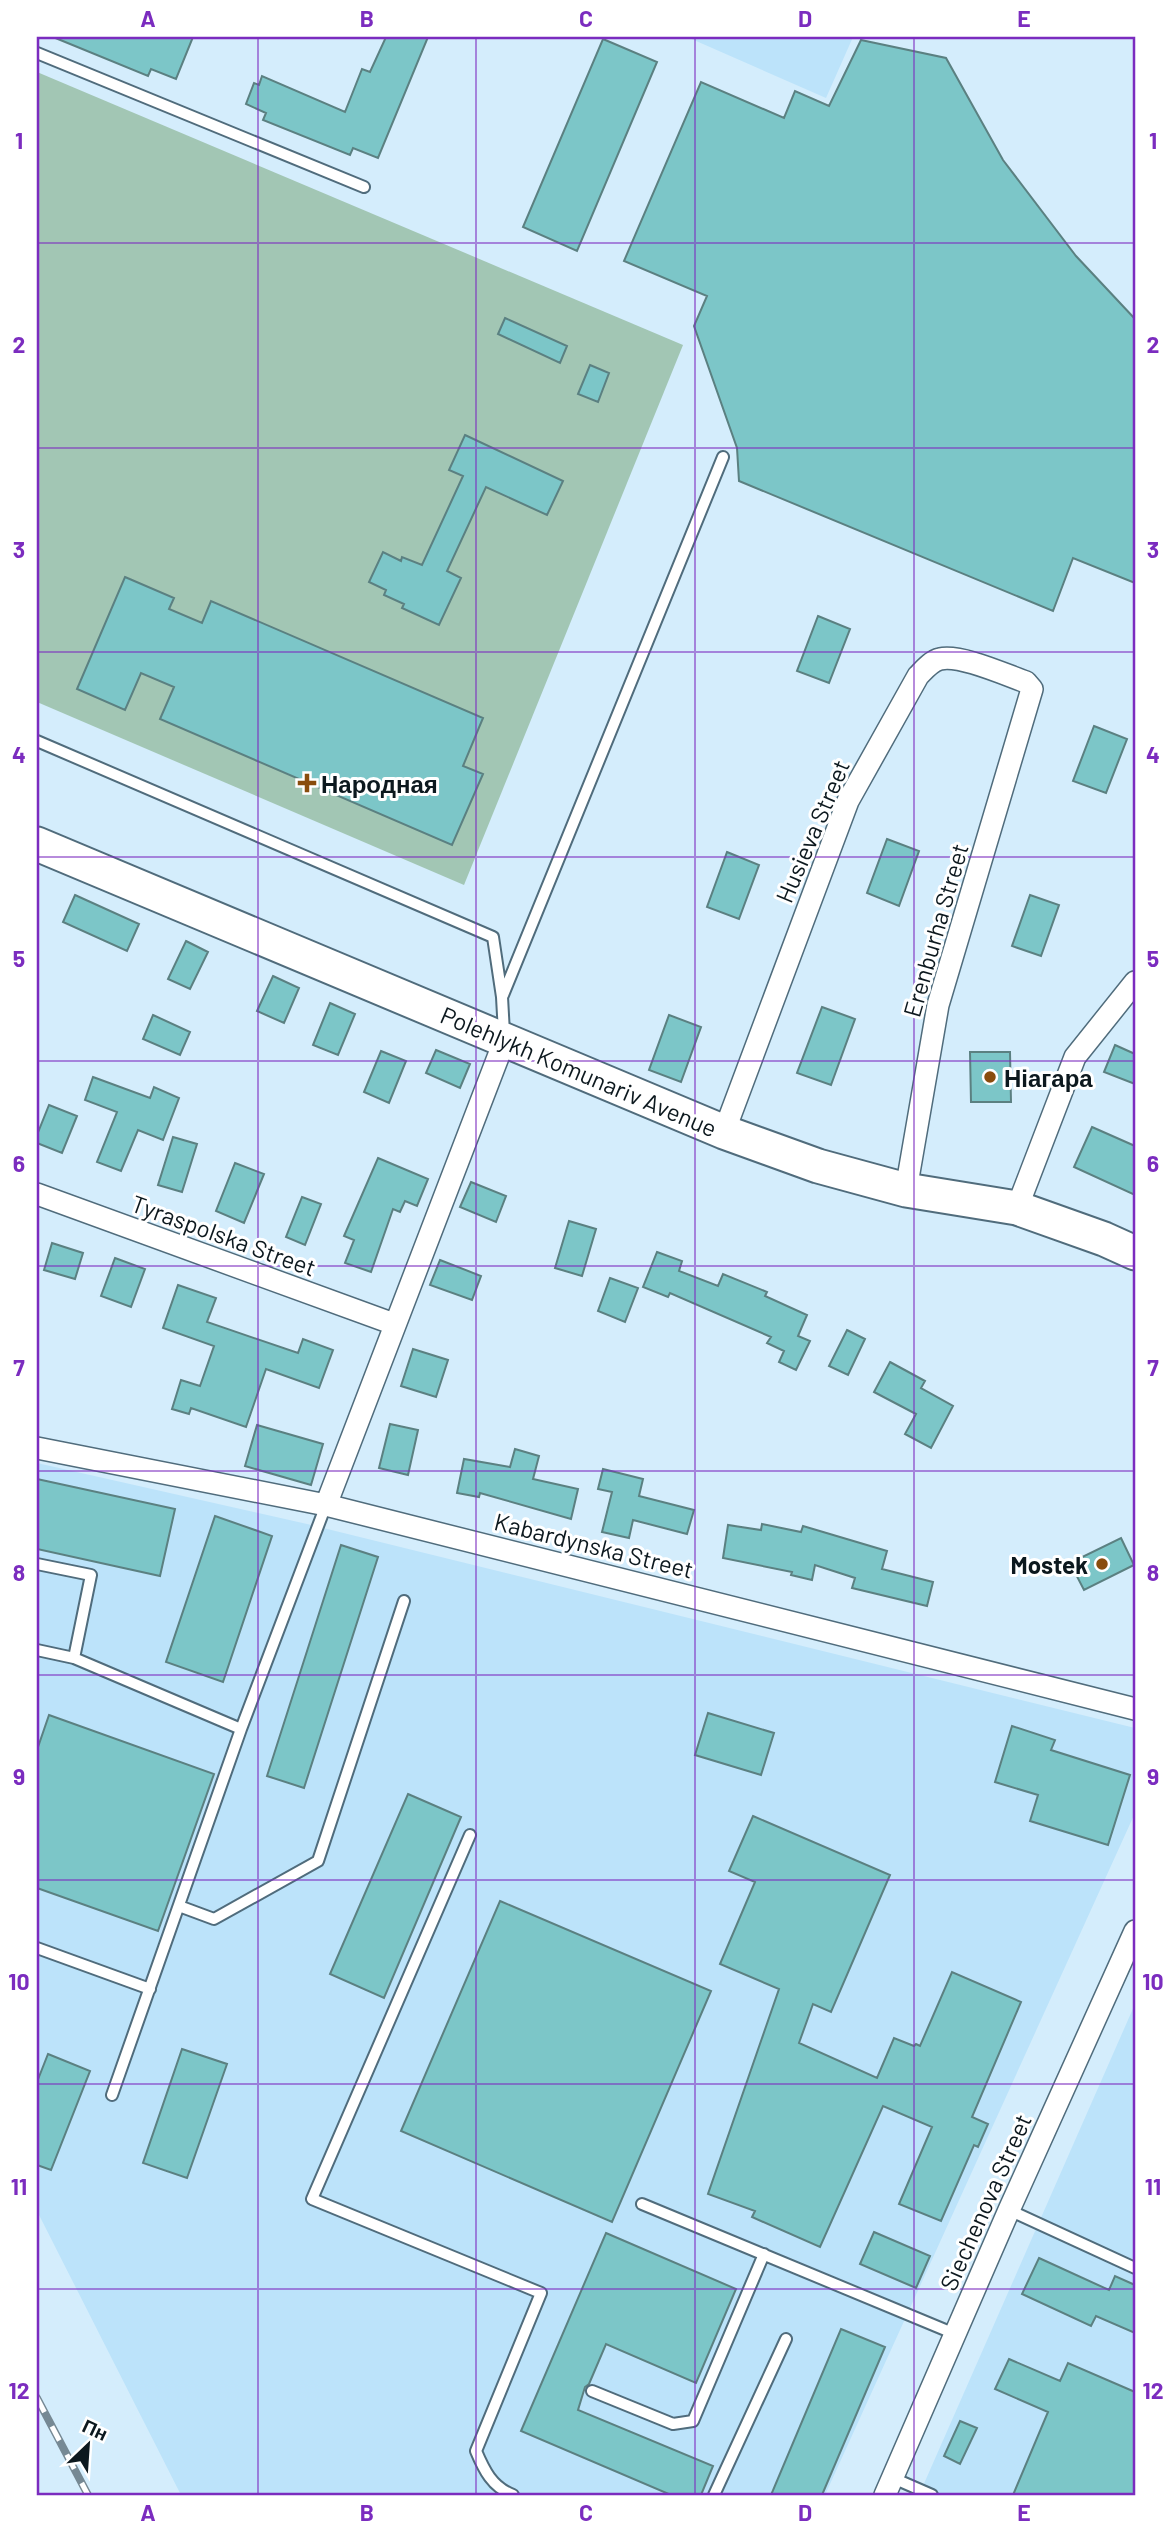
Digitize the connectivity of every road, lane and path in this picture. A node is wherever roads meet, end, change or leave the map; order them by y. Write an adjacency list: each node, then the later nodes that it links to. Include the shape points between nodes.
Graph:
1 (37, 53): 2 (lane)
2 (364, 187)
3 (723, 457): 8 (lane)
4 (1032, 689): 10 (street, Husieva Street, via 1027,682 955,659 939,659 918,676 848,801); 11 (street, Erenburha Street, via 937,1005)
5 (37, 741): 8 (lane, via 493,937)
6 (37, 844): 9 (main road, Polehlykh Komunariv Avenue)
7 (1135, 982): 13 (street, via 1074,1057)
8 (502, 997): 9 (lane)
9 (505, 1039): 10 (main road, Polehlykh Komunariv Avenue); 15 (street)
10 (724, 1132): 11 (main road, Polehlykh Komunariv Avenue, via 818,1166)
11 (906, 1190): 13 (main road, Polehlykh Komunariv Avenue)
12 (37, 1195): 15 (street, Tyraspolska Street)
13 (1017, 1208): 14 (main road, Polehlykh Komunariv Avenue)
14 (1135, 1253)
15 (394, 1324): 17 (street)
16 (37, 1448): 17 (street, Kabardynska Street)
17 (326, 1504): 22 (street, Kabardynska Street); 23 (lane)
18 (37, 1564): 21 (lane, via 91,1575)
19 (404, 1601): 25 (lane, via 318,1861 214,1919)
20 (37, 1650): 21 (lane)
21 (74, 1658): 23 (lane)
22 (1135, 1709)
23 (241, 1729): 25 (lane)
24 (470, 1835): 38 (lane, via 312,2199 541,2293 476,2451 486,2475)
25 (179, 1906): 28 (lane)
26 (1135, 1931): 31 (street, Siechenova Street)
27 (37, 1948): 28 (lane)
28 (150, 1989): 29 (lane)
29 (112, 2095)
30 (642, 2204): 32 (lane)
31 (1009, 2210): 33 (lane); 34 (street, Siechenova Street)
32 (764, 2254): 34 (lane); 36 (lane, via 693,2421 673,2424)
33 (1135, 2268)
34 (955, 2334): 37 (street, Siechenova Street)
35 (786, 2339): 39 (lane)
36 (592, 2391)
37 (889, 2487): 40 (lane)
38 (513, 2495)
39 (714, 2495)
40 (932, 2495)

